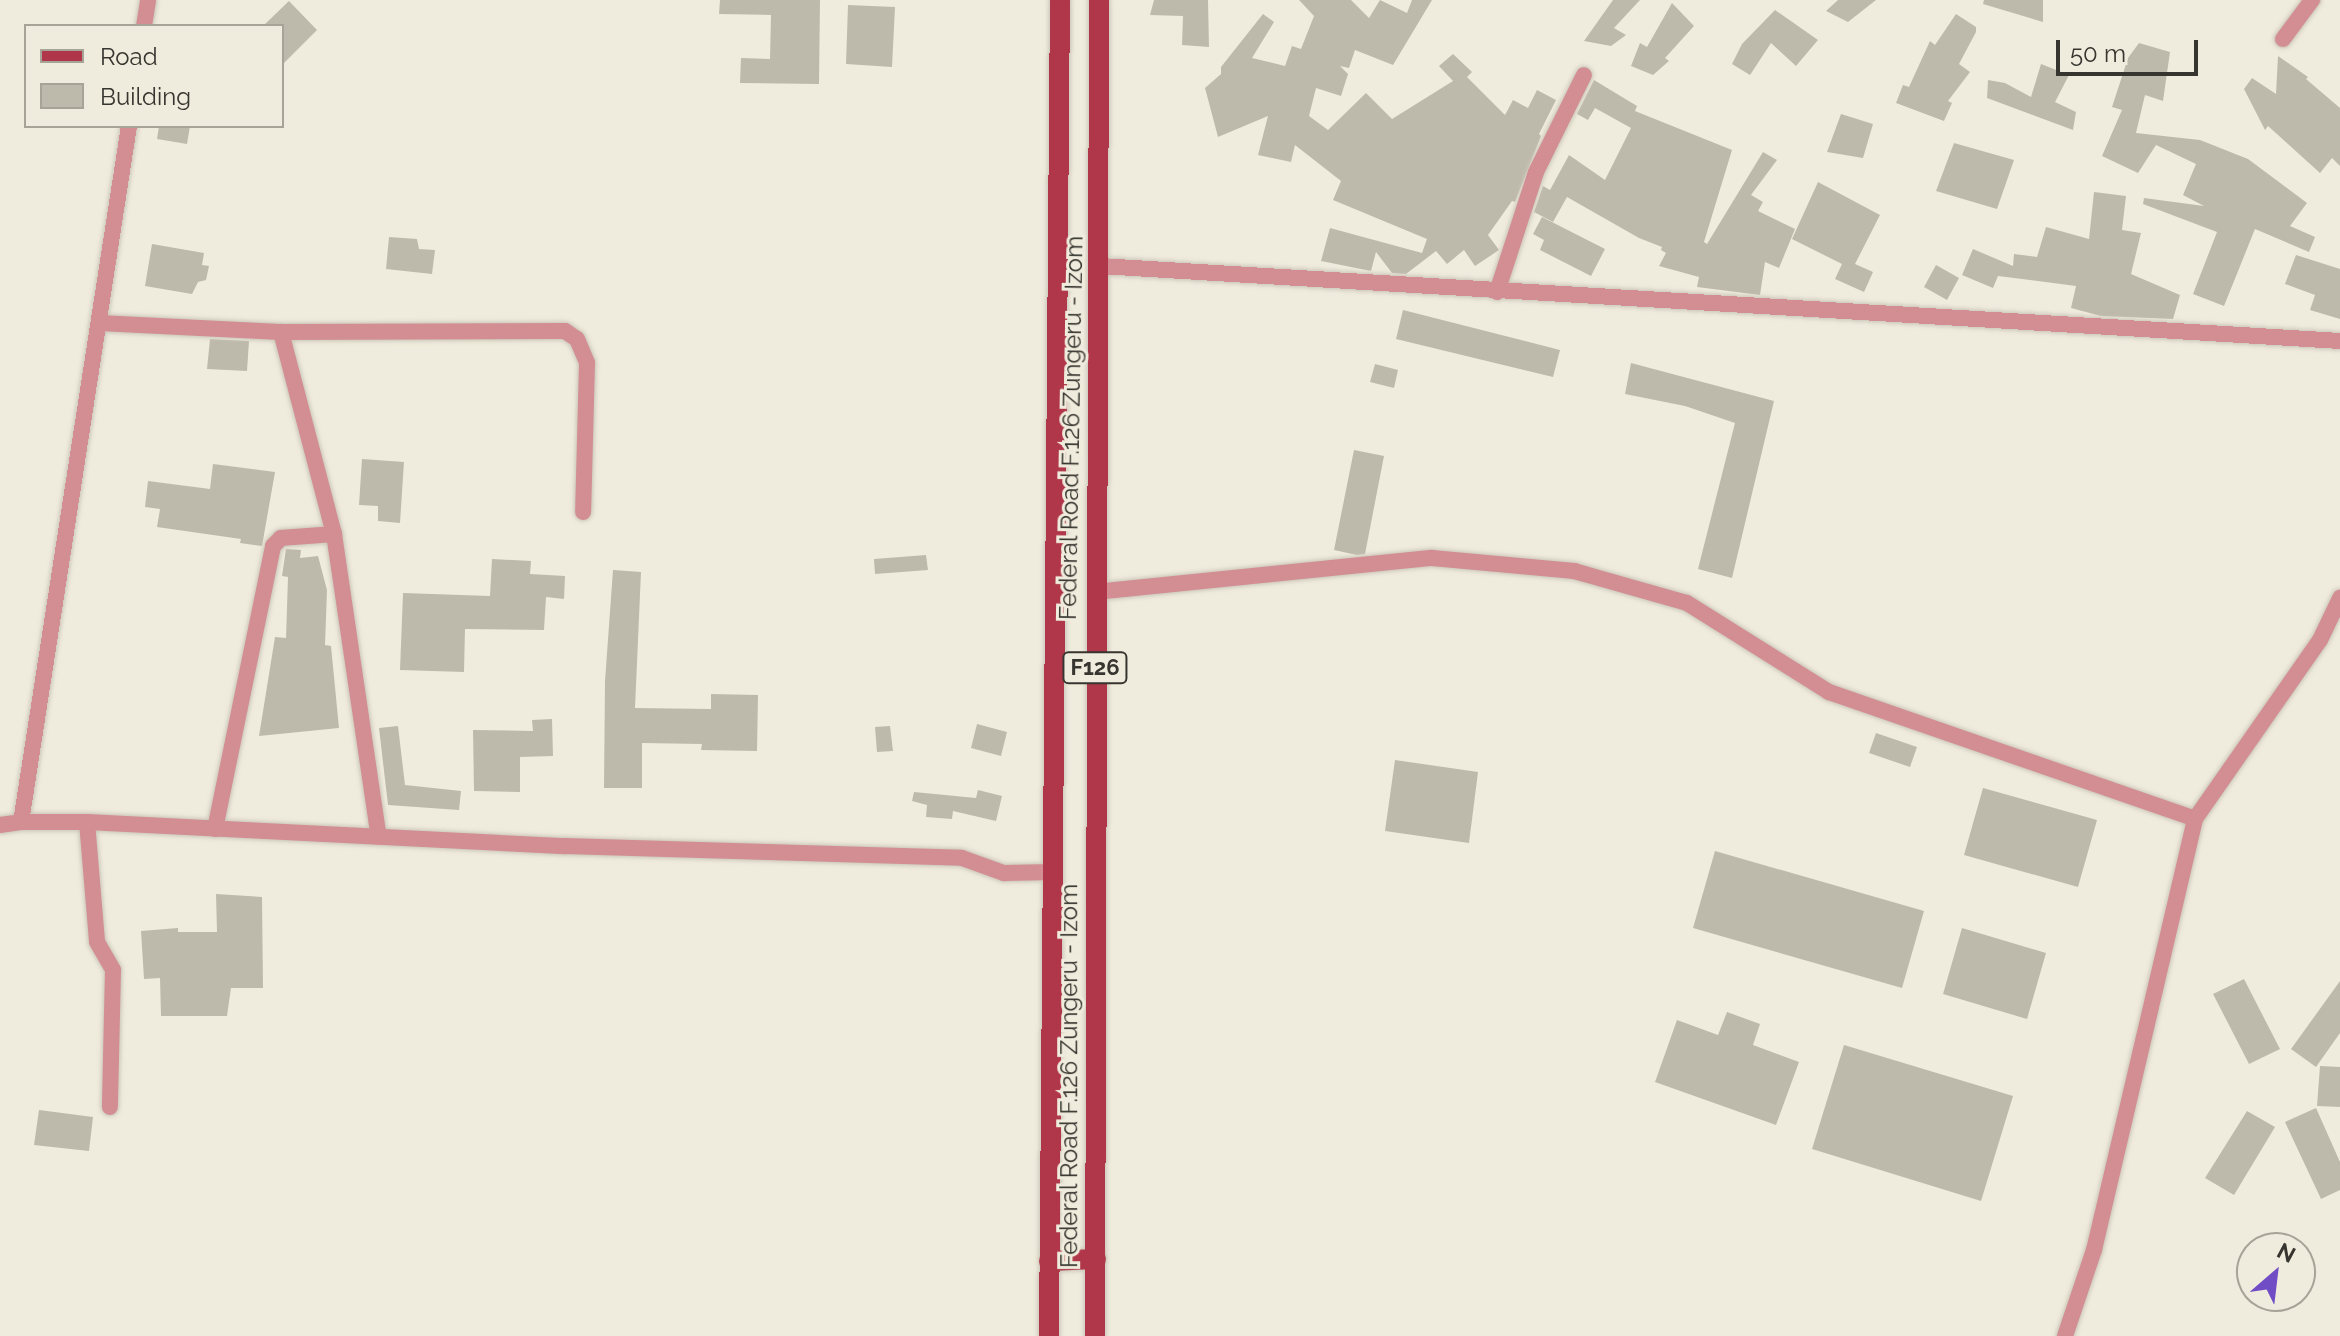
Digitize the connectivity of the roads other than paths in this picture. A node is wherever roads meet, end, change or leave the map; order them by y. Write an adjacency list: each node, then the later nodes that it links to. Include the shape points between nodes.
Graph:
1 (148, 0): 5 (street)
2 (1060, 0): 24 (main road, Federal Road F.126 Zungeru - Izom / F126)
3 (1099, 0): 9 (main road, Federal Road F.126 Zungeru - Izom / F126)
4 (2312, 0): 6 (street)
5 (144, 24)
6 (2283, 39)
7 (1584, 75): 10 (street, via 1536,172)
8 (129, 128): 11 (street)
9 (1100, 266): 10 (street); 16 (main road, Federal Road F.126 Zungeru - Izom / F126)
10 (1497, 292): 13 (street)
11 (99, 323): 12 (street); 19 (street)
12 (281, 332): 14 (street, via 565,331 577,339 587,363); 15 (street)
13 (2340, 341)
14 (583, 512)
15 (334, 534): 22 (street, via 281,538 273,546); 23 (street)
16 (1095, 592): 18 (street, via 1432,558 1574,571 1687,603 1829,692); 26 (main road, Federal Road F.126 Zungeru - Izom / F126)
17 (2340, 598): 18 (street, via 2320,640)
18 (2195, 819): 30 (street, via 2094,1250)
19 (21, 822): 20 (street); 21 (street)
20 (87, 822): 22 (street); 25 (street, via 97,942 113,970)
21 (0, 825)
22 (215, 829): 23 (street)
23 (379, 837): 24 (street, via 962,858 1004,873)
24 (1053, 872): 27 (main road, Federal Road F.126 Zungeru - Izom / F126)
25 (110, 1107)
26 (1096, 1259): 27 (main road); 29 (main road, Federal Road F.126 Zungeru - Izom / F126)
27 (1049, 1261): 28 (main road, Federal Road F.126 Zungeru - Izom / F126)
28 (1049, 1336)
29 (1095, 1336)
30 (2065, 1336)

